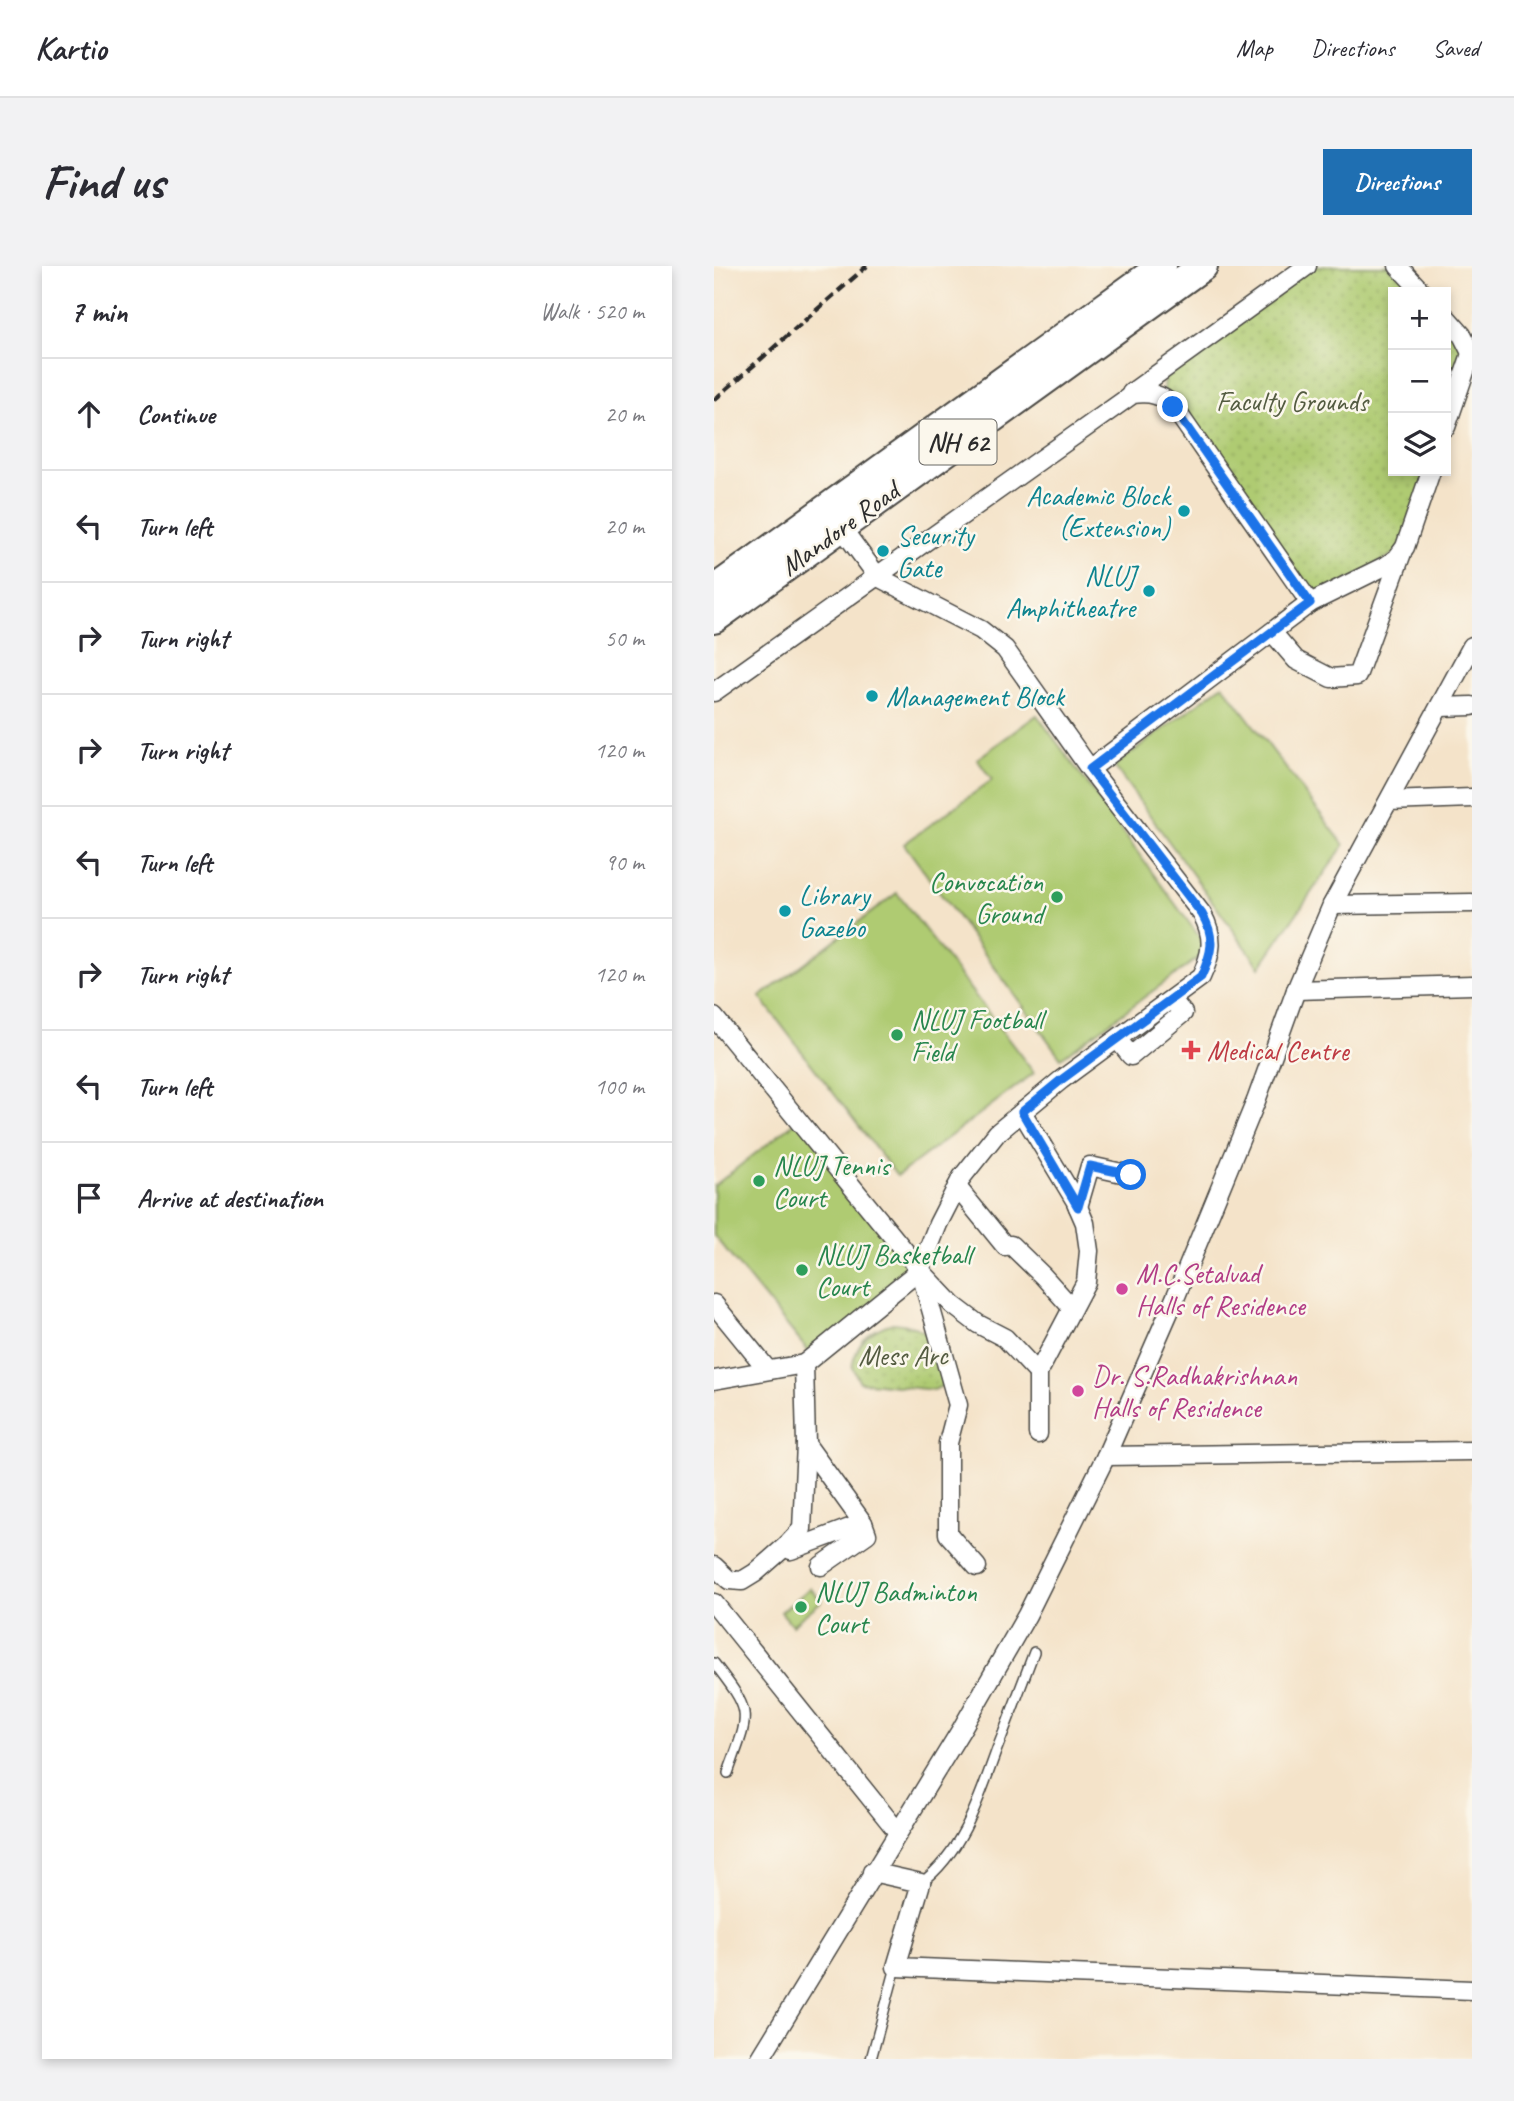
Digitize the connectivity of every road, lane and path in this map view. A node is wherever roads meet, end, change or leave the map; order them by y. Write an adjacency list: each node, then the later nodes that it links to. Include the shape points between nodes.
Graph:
1 (1161, 266): 14 (highway, Mandore Road)
2 (1203, 266): 11 (highway, Mandore Road / NH 62)
3 (1307, 266): 8 (street)
4 (1398, 266): 5 (street)
5 (1417, 287)
6 (1451, 323): 7 (street)
7 (1472, 351): 9 (street)
8 (1119, 402): 13 (street); 15 (street, via 1148,392 1164,397)
9 (1451, 413)
10 (1429, 476): 12 (street)
11 (841, 527): 13 (street); 16 (highway, Mandore Road / NH 62)
12 (1405, 547): 15 (street, via 1387,565); 17 (street, via 1357,676 1331,678 1296,660)
13 (878, 577): 19 (street); 22 (street, via 994,638)
14 (714, 590)
15 (1310, 603): 17 (street)
16 (714, 618)
17 (1272, 632): 22 (street)
18 (1472, 646): 21 (street)
19 (714, 692)
20 (1472, 706): 21 (street)
21 (1440, 707): 24 (street)
22 (1090, 769): 30 (street, via 1202,914 1210,928 1211,956 1201,977)
23 (1472, 798): 24 (street)
24 (1389, 801): 26 (street)
25 (1472, 903): 26 (street)
26 (1332, 905): 28 (street)
27 (1472, 985): 28 (street)
28 (1296, 989): 44 (street, via 1256,1101)
29 (714, 1017): 34 (street)
30 (1022, 1112): 32 (street, via 997,1133); 33 (street)
31 (1131, 1175): 33 (street, via 1090,1166)
32 (957, 1187): 34 (street); 36 (street, via 1004,1245 1011,1245)
33 (1078, 1207): 36 (street, via 1088,1251 1086,1282)
34 (920, 1270): 37 (street); 39 (street, via 953,1305 1004,1338); 49 (street, via 958,1405 948,1443 948,1534)
35 (714, 1304): 38 (street)
36 (1072, 1308): 39 (street)
37 (804, 1364): 38 (street); 42 (street)
38 (767, 1369): 40 (street)
39 (1038, 1373): 41 (street)
40 (714, 1380)
41 (1038, 1434)
42 (806, 1444): 45 (street); 46 (street, via 802,1529)
43 (1472, 1451): 44 (street)
44 (1105, 1456): 54 (street, via 1027,1615)
45 (863, 1523): 46 (street, via 791,1550); 48 (street, via 867,1534)
46 (787, 1545): 47 (street, via 742,1581 729,1580)
47 (714, 1566)
48 (821, 1566)
49 (977, 1567)
50 (714, 1603): 54 (street)
51 (1034, 1652): 56 (lane, via 976,1804 947,1859)
52 (714, 1663): 53 (lane, via 740,1696 746,1716)
53 (728, 1773)
54 (897, 1831): 55 (street)
55 (872, 1872): 56 (street); 59 (street)
56 (921, 1883): 57 (street)
57 (896, 1968): 58 (street); 60 (lane)
58 (1472, 1990)
59 (760, 2059)
60 (871, 2059)

